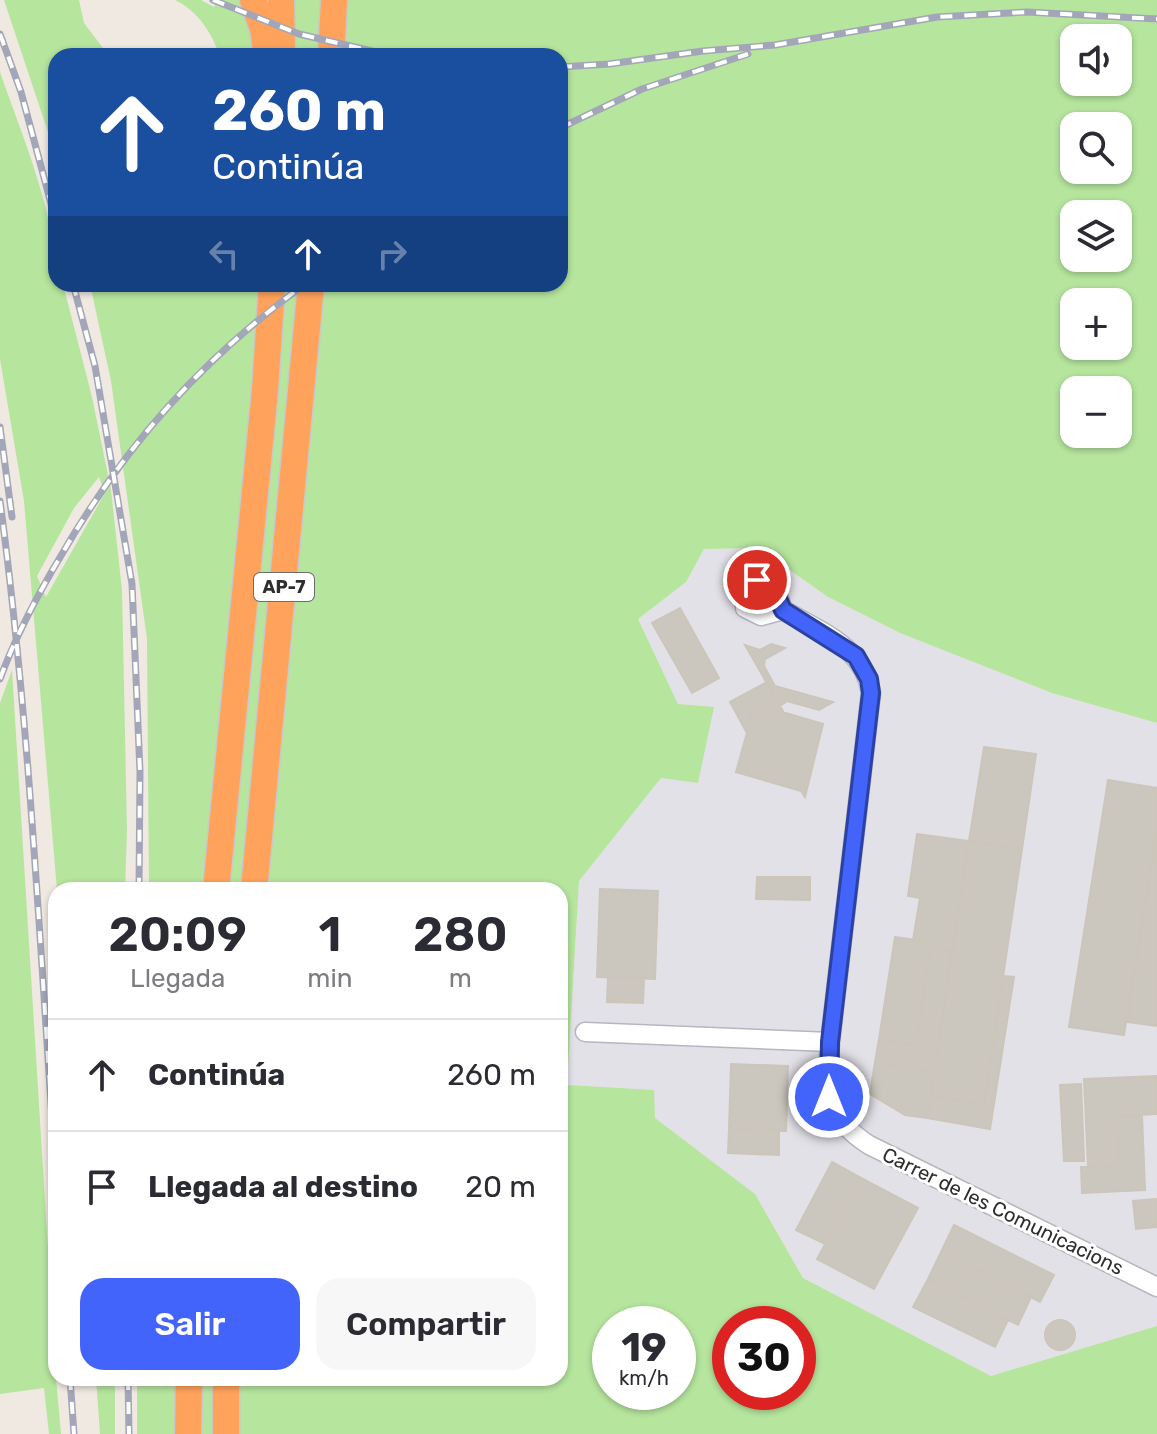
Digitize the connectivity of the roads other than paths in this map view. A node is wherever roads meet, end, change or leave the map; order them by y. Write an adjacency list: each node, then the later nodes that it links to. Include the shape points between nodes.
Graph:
1 (253, 0): 5 (highway)
2 (281, 0): 6 (highway)
3 (318, 0): 7 (highway)
4 (334, 0): 8 (highway)
5 (266, 48)
6 (282, 48)
7 (318, 48)
8 (331, 48)
9 (271, 292): 12 (highway, AP-7)
10 (310, 292): 13 (highway, AP-7)
11 (783, 610): 15 (street, Carrer de les Comunicacions, via 856,656 871,693)
12 (217, 882)
13 (255, 882)
14 (585, 1032): 15 (street)
15 (830, 1042): 16 (street, Carrer de les Comunicacions, via 829,1097 840,1120 859,1138)
16 (1157, 1287)
17 (189, 1386): 19 (highway)
18 (226, 1386): 20 (highway)
19 (188, 1434)
20 (226, 1434)

